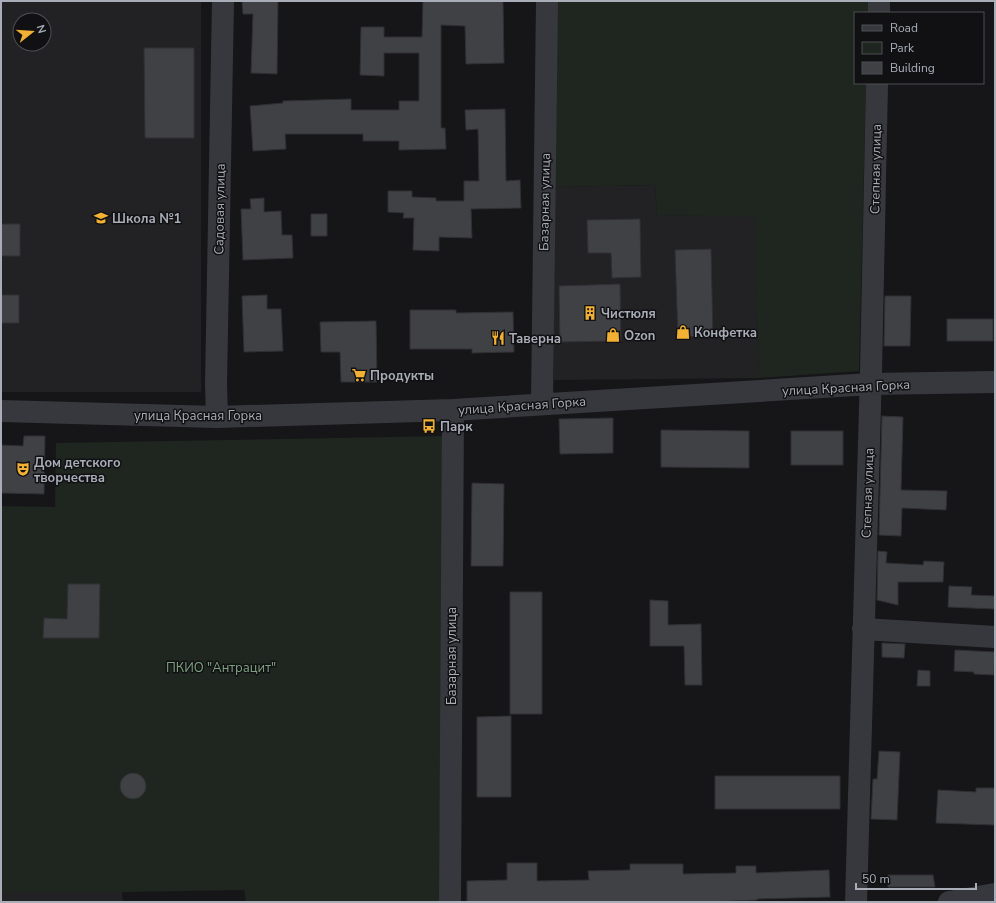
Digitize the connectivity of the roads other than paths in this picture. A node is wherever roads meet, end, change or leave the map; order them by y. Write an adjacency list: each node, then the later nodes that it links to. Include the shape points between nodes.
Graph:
1 (223, 1): 11 (street, Садовая улица)
2 (546, 1): 8 (street, Базарная улица)
3 (879, 1): 4 (street)
4 (878, 12)
5 (877, 84): 7 (street, Степная улица)
6 (995, 382): 7 (street, улица Красная Горка)
7 (871, 384): 8 (street, улица Красная Горка); 12 (street, Степная улица)
8 (542, 403): 9 (street, улица Красная Горка)
9 (452, 410): 11 (street, улица Красная Горка); 15 (street, Базарная улица)
10 (1, 411): 11 (street, улица Красная Горка)
11 (217, 417)
12 (863, 629): 13 (street); 16 (street, Степная улица)
13 (995, 637)
14 (995, 894): 17 (street)
15 (450, 902)
16 (856, 902)
17 (949, 902)

